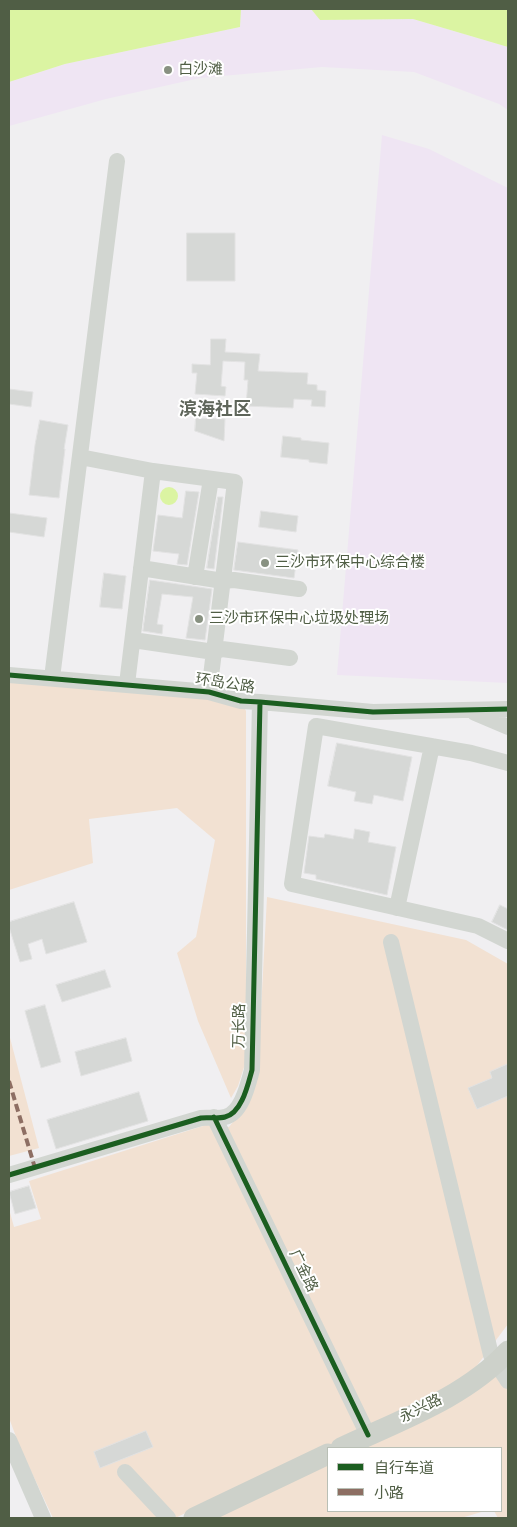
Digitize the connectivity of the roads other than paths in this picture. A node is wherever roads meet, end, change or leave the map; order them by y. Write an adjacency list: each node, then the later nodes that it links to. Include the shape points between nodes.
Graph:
1 (117, 161): 2 (street)
2 (80, 457): 3 (street); 13 (street)
3 (153, 471): 4 (street); 5 (street)
4 (211, 479): 6 (street); 7 (street, via 235,482)
5 (141, 568): 6 (street); 9 (street)
6 (195, 577): 7 (street)
7 (223, 581): 8 (street); 10 (street)
8 (299, 589)
9 (132, 640): 10 (street); 14 (street)
10 (214, 652): 11 (street, via 222,649); 15 (street)
11 (290, 658)
12 (9, 675): 13 (street, 环岛公路)
13 (52, 678): 14 (street, 环岛公路)
14 (127, 684): 15 (street, 环岛公路)
15 (210, 692): 16 (street, 环岛公路, via 240,701)
16 (260, 702): 18 (street, 环岛公路, via 373,712); 25 (street, 万长路, via 252,1070 235,1112 225,1117)
17 (508, 709): 18 (street, 环岛公路)
18 (468, 711): 19 (street)
19 (508, 727)
20 (432, 746): 21 (street); 22 (street); 22 (street, via 316,726 292,884)
21 (508, 763)
22 (397, 908): 23 (street, via 478,926)
23 (508, 941)
24 (392, 942): 27 (street, via 491,1355)
25 (214, 1117): 26 (street, 万长路, via 201,1118); 29 (street, 广金路)
26 (9, 1176)
27 (503, 1357): 28 (street); 29 (main road, 永兴路, via 440,1401)
28 (508, 1382)
29 (368, 1435): 30 (main road, 永兴路)
30 (343, 1447)
31 (10, 1449): 34 (street)
32 (327, 1454): 36 (main road)
33 (125, 1472): 35 (street)
34 (44, 1518)
35 (168, 1518)
36 (194, 1518)

